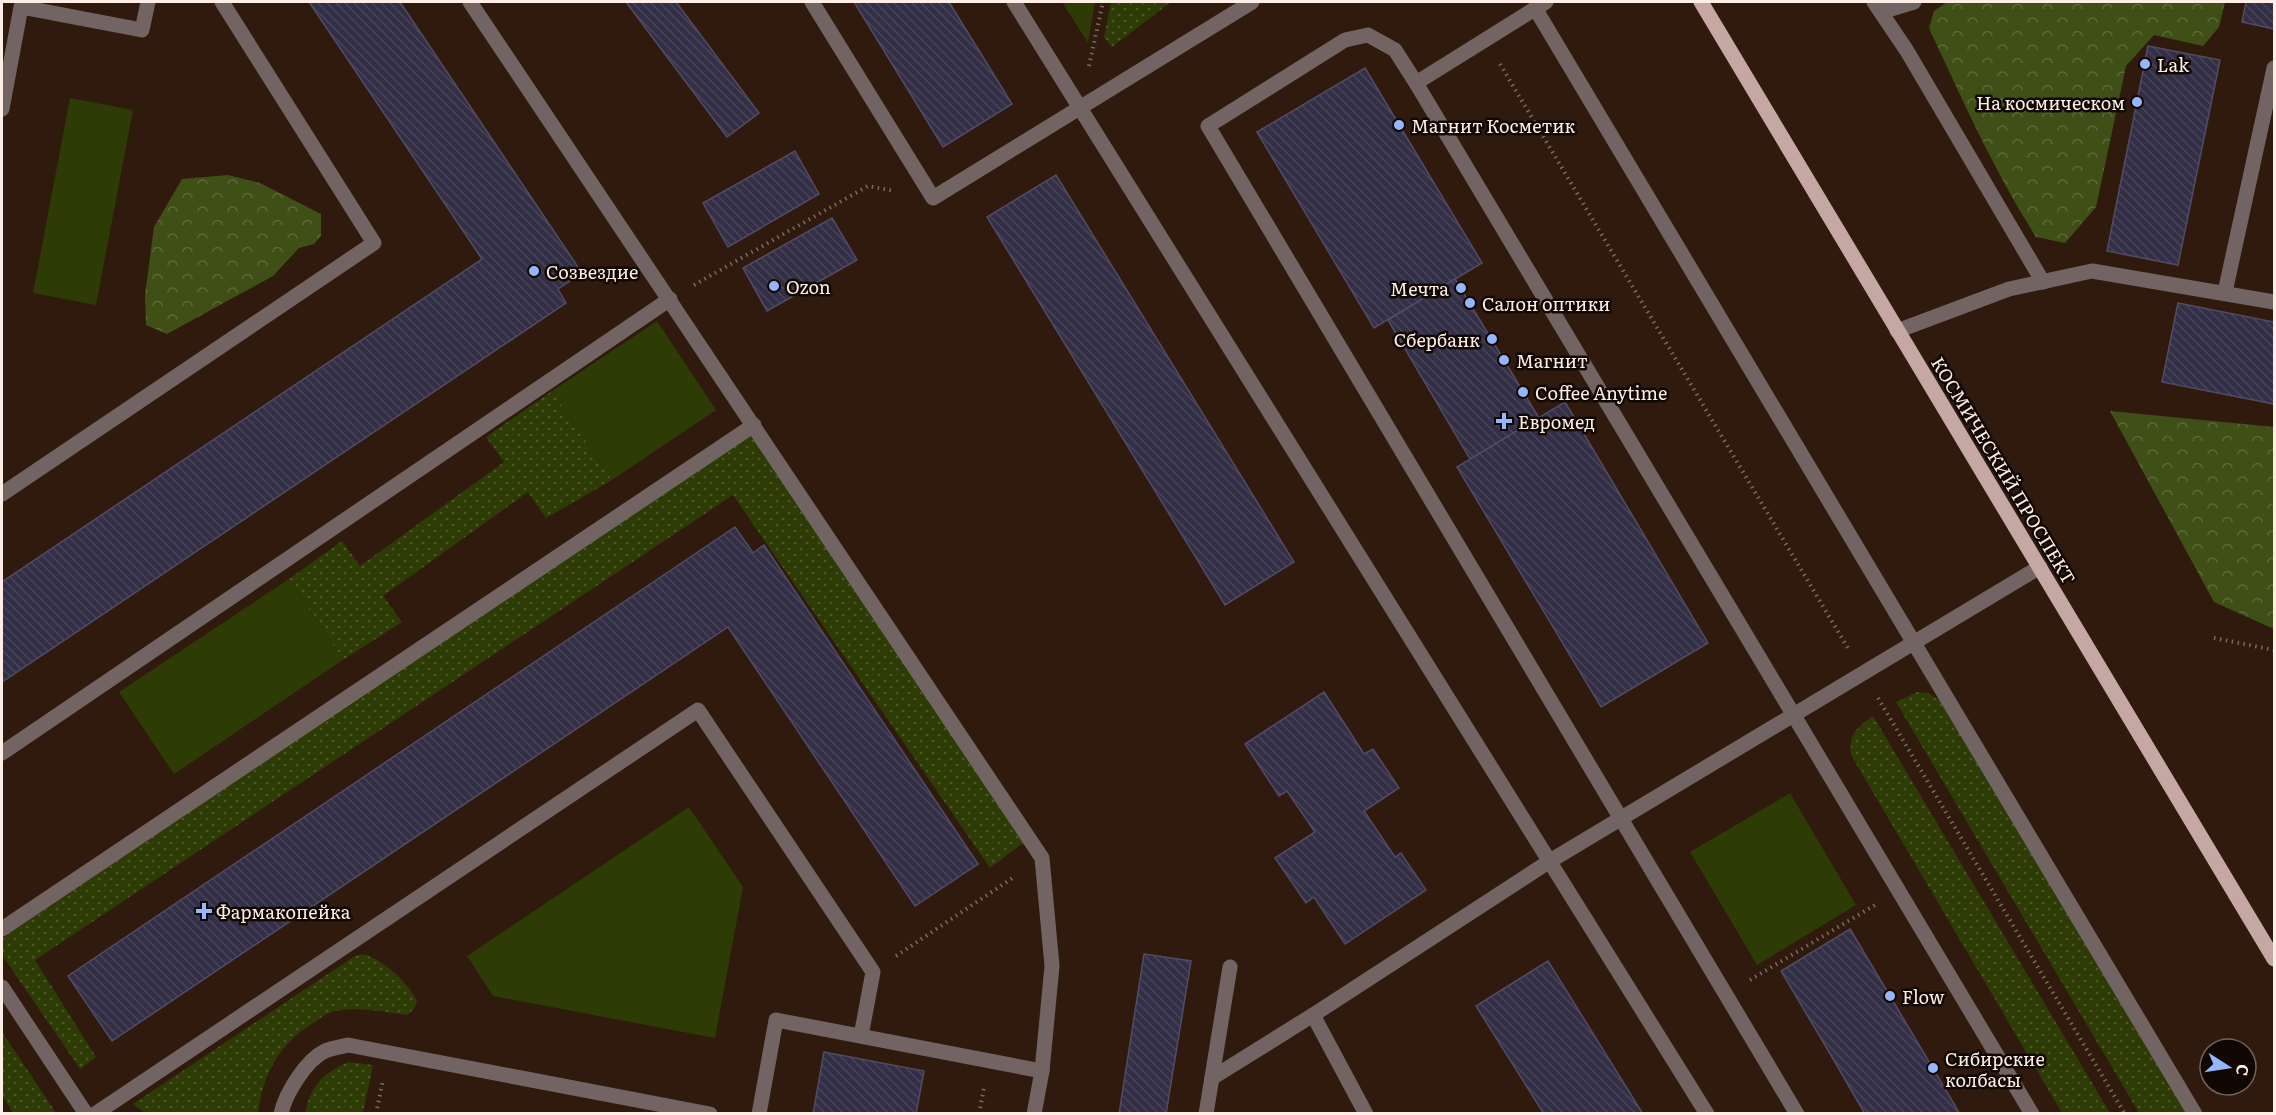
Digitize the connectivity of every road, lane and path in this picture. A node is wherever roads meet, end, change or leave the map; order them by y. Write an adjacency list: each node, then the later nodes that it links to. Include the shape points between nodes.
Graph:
1 (148, 2): 16 (street, via 142,30 21,7)
2 (222, 2): 24 (street, via 374,243)
3 (470, 2): 20 (street)
4 (812, 2): 17 (street)
5 (1014, 2): 15 (street)
6 (1103, 2): 15 (path)
7 (1252, 2): 15 (street)
8 (1701, 2): 22 (main road, КОСМИЧЕСКИЙ ПРОСПЕКТ)
9 (1914, 2): 11 (street)
10 (1540, 5): 12 (street); 27 (street)
11 (1877, 7): 18 (street)
12 (1486, 40): 14 (street); 29 (path)
13 (2274, 68): 19 (street)
14 (1416, 82): 30 (street); 32 (street, via 1395,50 1368,35 1345,40 1208,126)
15 (1080, 108): 17 (street); 34 (street)
16 (2, 109)
17 (933, 198): 20 (path, via 868,186)
18 (2043, 282): 19 (street, via 2092,271); 22 (street, via 2009,289)
19 (2225, 292): 21 (street)
20 (670, 300): 23 (street); 31 (street)
21 (2274, 302)
22 (1897, 331): 25 (main road, КОСМИЧЕСКИЙ ПРОСПЕКТ)
23 (753, 425): 33 (street); 36 (street)
24 (2, 494)
25 (2040, 567): 27 (street); 37 (main road, КОСМИЧЕСКИЙ ПРОСПЕКТ)
26 (2214, 639): 28 (path)
27 (1914, 642): 29 (street); 58 (street)
28 (2274, 650)
29 (1863, 674): 30 (street); 57 (path)
30 (1794, 714): 32 (street); 35 (street)
31 (2, 753)
32 (1621, 818): 34 (street); 41 (street)
33 (1042, 858): 39 (path); 44 (street, via 1052,966)
34 (1550, 861): 42 (street); 54 (street)
35 (1899, 891): 41 (path); 56 (street)
36 (2, 929)
37 (2274, 959)
38 (1230, 967): 45 (street)
39 (873, 972): 43 (street); 47 (street, via 698,710)
40 (2, 987): 46 (street)
41 (1726, 994): 55 (street)
42 (1313, 1015): 45 (street); 53 (street)
43 (861, 1036): 44 (street); 50 (street, via 776,1020)
44 (1042, 1071): 51 (street)
45 (1212, 1078): 52 (street)
46 (86, 1113)
47 (95, 1113)
48 (281, 1113): 49 (street, via 299,1075 323,1052 348,1045)
49 (710, 1113)
50 (759, 1113)
51 (1034, 1113)
52 (1206, 1113)
53 (1366, 1113)
54 (1707, 1113)
55 (1797, 1113)
56 (2032, 1113)
57 (2125, 1113)
58 (2195, 1113)

